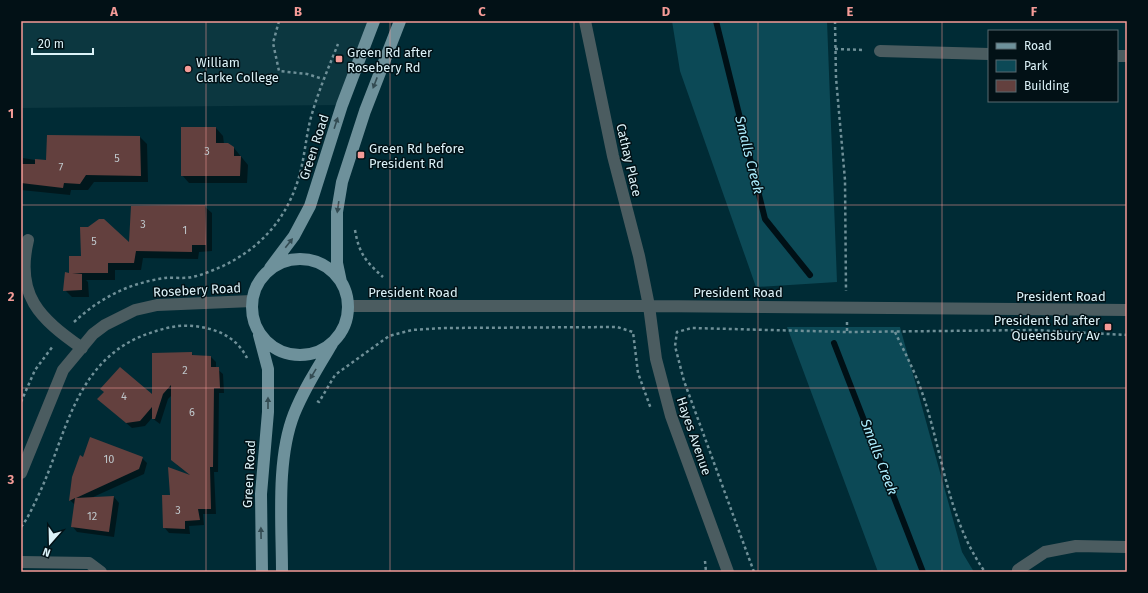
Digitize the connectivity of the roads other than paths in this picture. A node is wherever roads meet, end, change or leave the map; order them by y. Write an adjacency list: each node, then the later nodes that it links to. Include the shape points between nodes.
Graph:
1 (374, 21): 7 (main road, Green Road, one-way to 1, via 294,236 310,206 342,105)
2 (400, 21): 8 (main road, one-way to 8, via 365,111 342,182 337,212 337,263)
3 (585, 21): 11 (street, Cathay Place, via 613,156)
4 (880, 51): 5 (street)
5 (988, 54)
6 (28, 240): 15 (street, via 24,255 24,273 37,310 53,328)
7 (265, 274): 8 (main road, via 275,266 290,260 308,260 328,268); 9 (main road, via 257,284)
8 (340, 282): 10 (main road)
9 (252, 301): 13 (main road, via 252,316); 15 (street, Rosebery Road, via 181,303 135,310 105,325 93,334)
10 (348, 306): 11 (street, President Road); 14 (main road, via 345,323)
11 (649, 306): 12 (street, President Road); 23 (street, Hayes Avenue, via 656,359 671,416)
12 (1127, 310)
13 (258, 330): 14 (main road, via 269,344 285,353 302,356); 21 (main road, Green Road, one-way to 13, via 261,494 268,412 268,369)
14 (334, 342): 22 (main road, one-way to 22, via 311,378 294,415 285,451)
15 (82, 348): 16 (street, Rosebery Road, via 63,370)
16 (21, 473)
17 (1127, 547): 19 (street, via 1076,546 1045,552)
18 (21, 562): 20 (street, via 89,564)
19 (1018, 570)
20 (101, 572)
21 (262, 572)
22 (282, 572)
23 (728, 572)

